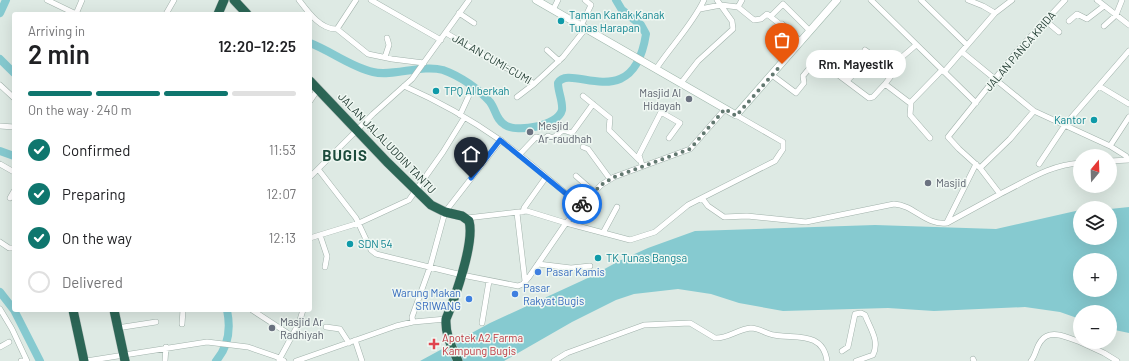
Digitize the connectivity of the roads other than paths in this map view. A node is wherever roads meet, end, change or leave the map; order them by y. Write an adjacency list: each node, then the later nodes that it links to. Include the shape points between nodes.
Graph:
1 (47, 0): 29 (street)
2 (82, 0): 30 (street)
3 (174, 0): 31 (street)
4 (224, 0): 32 (highway)
5 (234, 0): 33 (highway)
6 (299, 0): 34 (street)
7 (356, 0): 46 (street)
8 (371, 0): 51 (street)
9 (468, 0): 35 (street)
10 (536, 0): 28 (street)
11 (558, 0): 28 (street)
12 (585, 0): 45 (street, JALAN CUMI-CUMI, via 591,5)
13 (704, 0): 27 (street)
14 (717, 0): 24 (street)
15 (742, 0): 26 (street)
16 (838, 0): 47 (street)
17 (871, 0): 53 (street)
18 (921, 0): 54 (street)
19 (968, 0): 36 (street)
20 (1012, 0): 36 (street)
21 (1065, 0): 40 (street, JALAN PANCA KRIDA)
22 (1097, 0): 25 (street)
23 (1122, 0): 38 (street)
24 (721, 5): 26 (street); 27 (street); 70 (street, via 732,21 733,29 698,61)
25 (1104, 6): 38 (street); 41 (street, via 1087,19 1077,14)
26 (738, 7): 39 (street, via 753,20 761,19 767,14)
27 (700, 9): 64 (street)
28 (553, 10): 45 (street)
29 (72, 12)
30 (77, 12)
31 (167, 12)
32 (219, 12)
33 (245, 12)
34 (310, 12)
35 (459, 13): 42 (street); 49 (street)
36 (995, 13): 54 (street)
37 (312, 14): 46 (street, via 329,29)
38 (1116, 15): 43 (street); 44 (street)
39 (771, 16): 47 (street, via 783,4); 52 (street)
40 (1046, 21): 48 (street); 67 (street, JALAN PANCA KRIDA)
41 (1069, 21)
42 (474, 23)
43 (1129, 25)
44 (1104, 26)
45 (583, 27): 62 (street, JALAN CUMI-CUMI); 64 (street)
46 (337, 29): 60 (street, via 368,54)
47 (810, 31): 52 (street)
48 (1059, 32)
49 (446, 33): 51 (street); 71 (street, JALAN CUMI-CUMI)
50 (387, 38): 60 (street, via 390,45)
51 (441, 40): 63 (street)
52 (801, 42): 66 (street)
53 (916, 44): 65 (street); 72 (street, via 902,57)
54 (967, 45): 57 (street)
55 (547, 50): 62 (street)
56 (865, 50): 59 (street)
57 (962, 52): 65 (street); 67 (street)
58 (1128, 54): 74 (street)
59 (872, 55): 61 (street); 68 (street)
60 (385, 57): 63 (street)
61 (879, 60)
62 (559, 61): 71 (street, JALAN CUMI-CUMI)
63 (424, 64): 73 (street)
64 (656, 69): 70 (street)
65 (943, 71): 82 (street); 83 (street)
66 (772, 75): 68 (street, via 796,93 804,83 803,76 817,59); 89 (street)
67 (994, 79): 83 (street, JALAN PANCA KRIDA); 87 (street)
68 (847, 82): 72 (street, via 870,98)
69 (312, 83): 76 (highway, JALAN JALALUDDIN TANTU)
70 (681, 83): 86 (street)
71 (534, 84): 80 (street)
72 (885, 84): 82 (street)
73 (404, 86): 88 (street); 94 (street)
74 (1100, 86): 85 (street); 91 (street)
75 (0, 87): 78 (street)
76 (318, 89): 81 (street); 94 (highway, JALAN JALALUDDIN TANTU)
77 (471, 91): 88 (street)
78 (12, 96)
79 (583, 96): 84 (street)
80 (516, 97)
81 (312, 98)
82 (911, 103): 96 (street, via 910,115)
83 (976, 103): 108 (street, JALAN PANCA KRIDA, via 948,137)
84 (593, 104): 100 (street, via 572,132 563,130 553,138 536,137); 101 (street, via 610,118 608,130)
85 (1129, 104)
86 (725, 109): 89 (street); 107 (street, via 690,149)
87 (1034, 111): 91 (street); 108 (street, via 1010,139)
88 (462, 116): 97 (street); 115 (street, via 443,152)
89 (736, 116): 120 (street, via 782,141 783,149 769,166)
90 (1129, 117): 98 (street)
91 (1065, 125): 98 (street); 106 (street)
92 (0, 126): 93 (street)
93 (12, 127)
94 (357, 130): 109 (street); 115 (highway, JALAN JALALUDDIN TANTU)
95 (669, 138): 101 (street, via 680,123 661,112 640,153)
96 (930, 138)
97 (500, 140): 100 (street); 123 (street)
98 (1110, 146): 102 (street)
99 (582, 147): 114 (street, via 588,149)
100 (519, 155): 113 (street)
101 (639, 160): 107 (street)
102 (1128, 160): 103 (street)
103 (1117, 161)
104 (1073, 163): 118 (street, via 1052,167)
105 (0, 164): 110 (street)
106 (1039, 164)
107 (642, 165): 114 (street)
108 (978, 166): 118 (street); 128 (street)
109 (318, 169): 111 (street); 126 (street)
110 (12, 171)
111 (312, 175)
112 (576, 176): 116 (street)
113 (546, 177): 121 (street); 124 (street)
114 (610, 179): 116 (street)
115 (415, 191): 123 (highway, JALAN JALALUDDIN TANTU, via 431,205); 126 (street, via 409,200 400,206)
116 (594, 192): 121 (street)
117 (12, 194): 119 (street)
118 (1000, 194): 128 (street)
119 (10, 198)
120 (702, 198): 128 (street, via 726,218 746,216 808,222 894,204 906,207 932,222); 129 (street, via 655,232 639,239 630,240)
121 (581, 206): 127 (street)
122 (617, 207): 129 (street)
123 (445, 212): 125 (highway, JALAN JALALUDDIN TANTU); 137 (street)
124 (520, 212): 125 (street); 127 (street); 140 (street)
125 (467, 218): 138 (highway, via 471,229)
126 (359, 223): 130 (street); 137 (street, via 371,250 376,254)
127 (566, 223): 129 (street); 134 (street)
128 (947, 223)
129 (604, 233)
130 (320, 235): 131 (street); 136 (street, via 327,256)
131 (312, 237)
132 (0, 242): 133 (street)
133 (12, 248)
134 (538, 264): 135 (street, via 571,268); 140 (street)
135 (590, 266)
136 (326, 267)
137 (430, 267): 138 (street); 149 (street, via 412,317)
138 (462, 275): 139 (street); 147 (highway)
139 (489, 281): 140 (street, via 514,286); 150 (street)
140 (525, 281)
141 (0, 309): 166 (street)
142 (73, 312): 167 (highway)
143 (114, 312): 153 (highway)
144 (183, 312): 151 (street)
145 (255, 312): 154 (street)
146 (302, 312): 154 (street)
147 (446, 319): 149 (street); 170 (highway, via 446,330)
148 (156, 322): 153 (street)
149 (413, 322): 155 (street)
150 (482, 323)
151 (182, 324)
152 (326, 327): 158 (street, via 340,329)
153 (117, 328): 163 (highway)
154 (292, 336): 164 (street)
155 (355, 340): 158 (street); 169 (street)
156 (1073, 340): 174 (street, via 1060,335 1047,336 1041,340)
157 (10, 342): 159 (street)
158 (349, 343): 165 (street)
159 (0, 347)
160 (166, 347): 163 (street); 164 (street, via 194,342 232,344 253,348); 168 (street)
161 (1095, 349): 175 (street)
162 (842, 351): 173 (street, via 848,347 855,314 865,315 876,340 876,350 873,354)
163 (124, 358): 167 (street)
164 (281, 360)
165 (300, 360)
166 (27, 361)
167 (85, 361)
168 (165, 361)
169 (362, 361)
170 (458, 361)
171 (554, 361): 172 (street, via 567,353 644,325 687,323 717,338 751,328 776,336 809,338 821,347)
172 (827, 361)
173 (856, 361)
174 (1031, 361)
175 (1117, 361)

